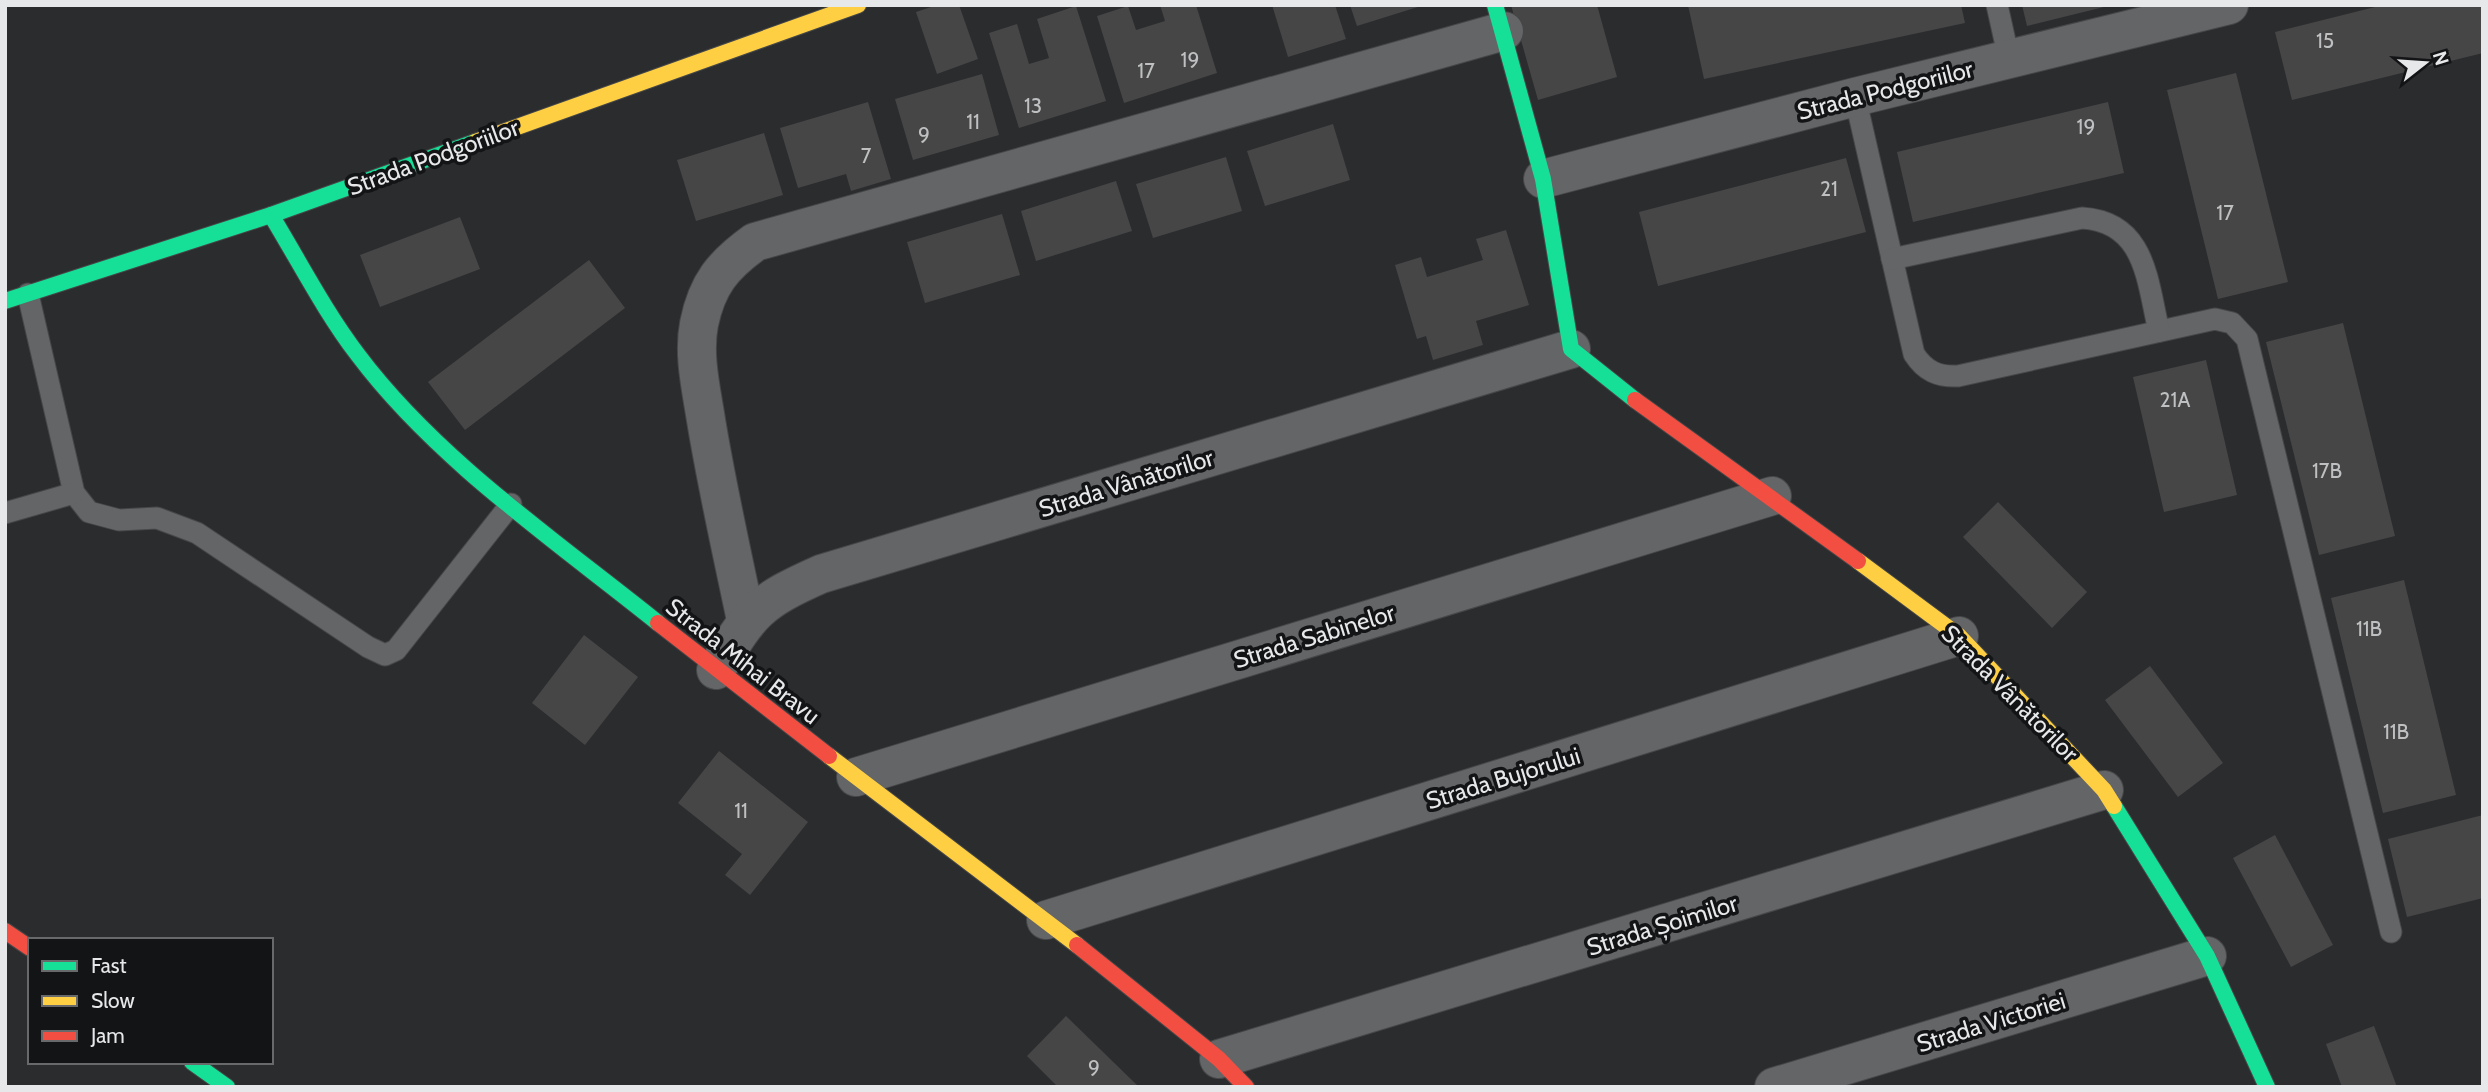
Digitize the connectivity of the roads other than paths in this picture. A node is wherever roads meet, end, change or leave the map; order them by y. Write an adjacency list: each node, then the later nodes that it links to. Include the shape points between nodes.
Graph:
1 (858, 5): 8 (street, Strada Podgoriilor)
2 (1997, 5): 5 (lane)
3 (2229, 5): 5 (street, Strada Podgoriilor)
4 (1499, 18): 7 (street); 18 (street, via 755,242 726,263 708,294 699,324 697,363)
5 (2009, 59): 6 (street, Strada Podgoriilor)
6 (1855, 97): 7 (street, Strada Podgoriilor); 9 (lane)
7 (1543, 179): 13 (street)
8 (271, 215): 10 (street, Strada Podgoriilor); 16 (street, Strada Mihai Bravu, via 357,355 403,408)
9 (1892, 260): 12 (lane, via 2082,218 2096,219 2121,230 2140,253); 12 (lane, via 1914,354 1936,374 1958,376)
10 (28, 294): 11 (street, Strada Podgoriilor); 14 (lane)
11 (5, 301)
12 (2159, 331): 25 (lane, via 2215,319 2232,323 2247,339)
13 (1571, 349): 15 (street, Strada Vânătorilor, via 1649,411); 18 (street, Strada Vânătorilor, via 821,574 780,592)
14 (74, 493): 16 (lane, via 89,512 119,520 157,518 197,533 385,655 396,650); 17 (lane)
15 (1772, 496): 19 (street, Strada Vânătorilor); 21 (street, Strada Sabinelor)
16 (511, 505): 20 (street, Strada Mihai Bravu)
17 (5, 513)
18 (746, 620): 20 (street, Strada Vânătorilor)
19 (1959, 636): 22 (street, Strada Vânătorilor); 23 (street, Strada Bujorului)
20 (716, 670): 21 (street, Strada Mihai Bravu)
21 (856, 777): 23 (street, Strada Mihai Bravu)
22 (2104, 790): 27 (street, Strada Vânătorilor); 28 (street, Strada Șoimilor)
23 (1046, 920): 28 (street, Strada Mihai Bravu)
24 (5, 931): 26 (street)
25 (2392, 932)
26 (28, 947)
27 (2207, 956): 32 (street, Strada Victoriei); 33 (street, Strada Vânătorilor)
28 (1219, 1059): 31 (street, Strada Mihai Bravu)
29 (195, 1064): 30 (street)
30 (227, 1087)
31 (1246, 1087)
32 (1774, 1087)
33 (2267, 1087)

